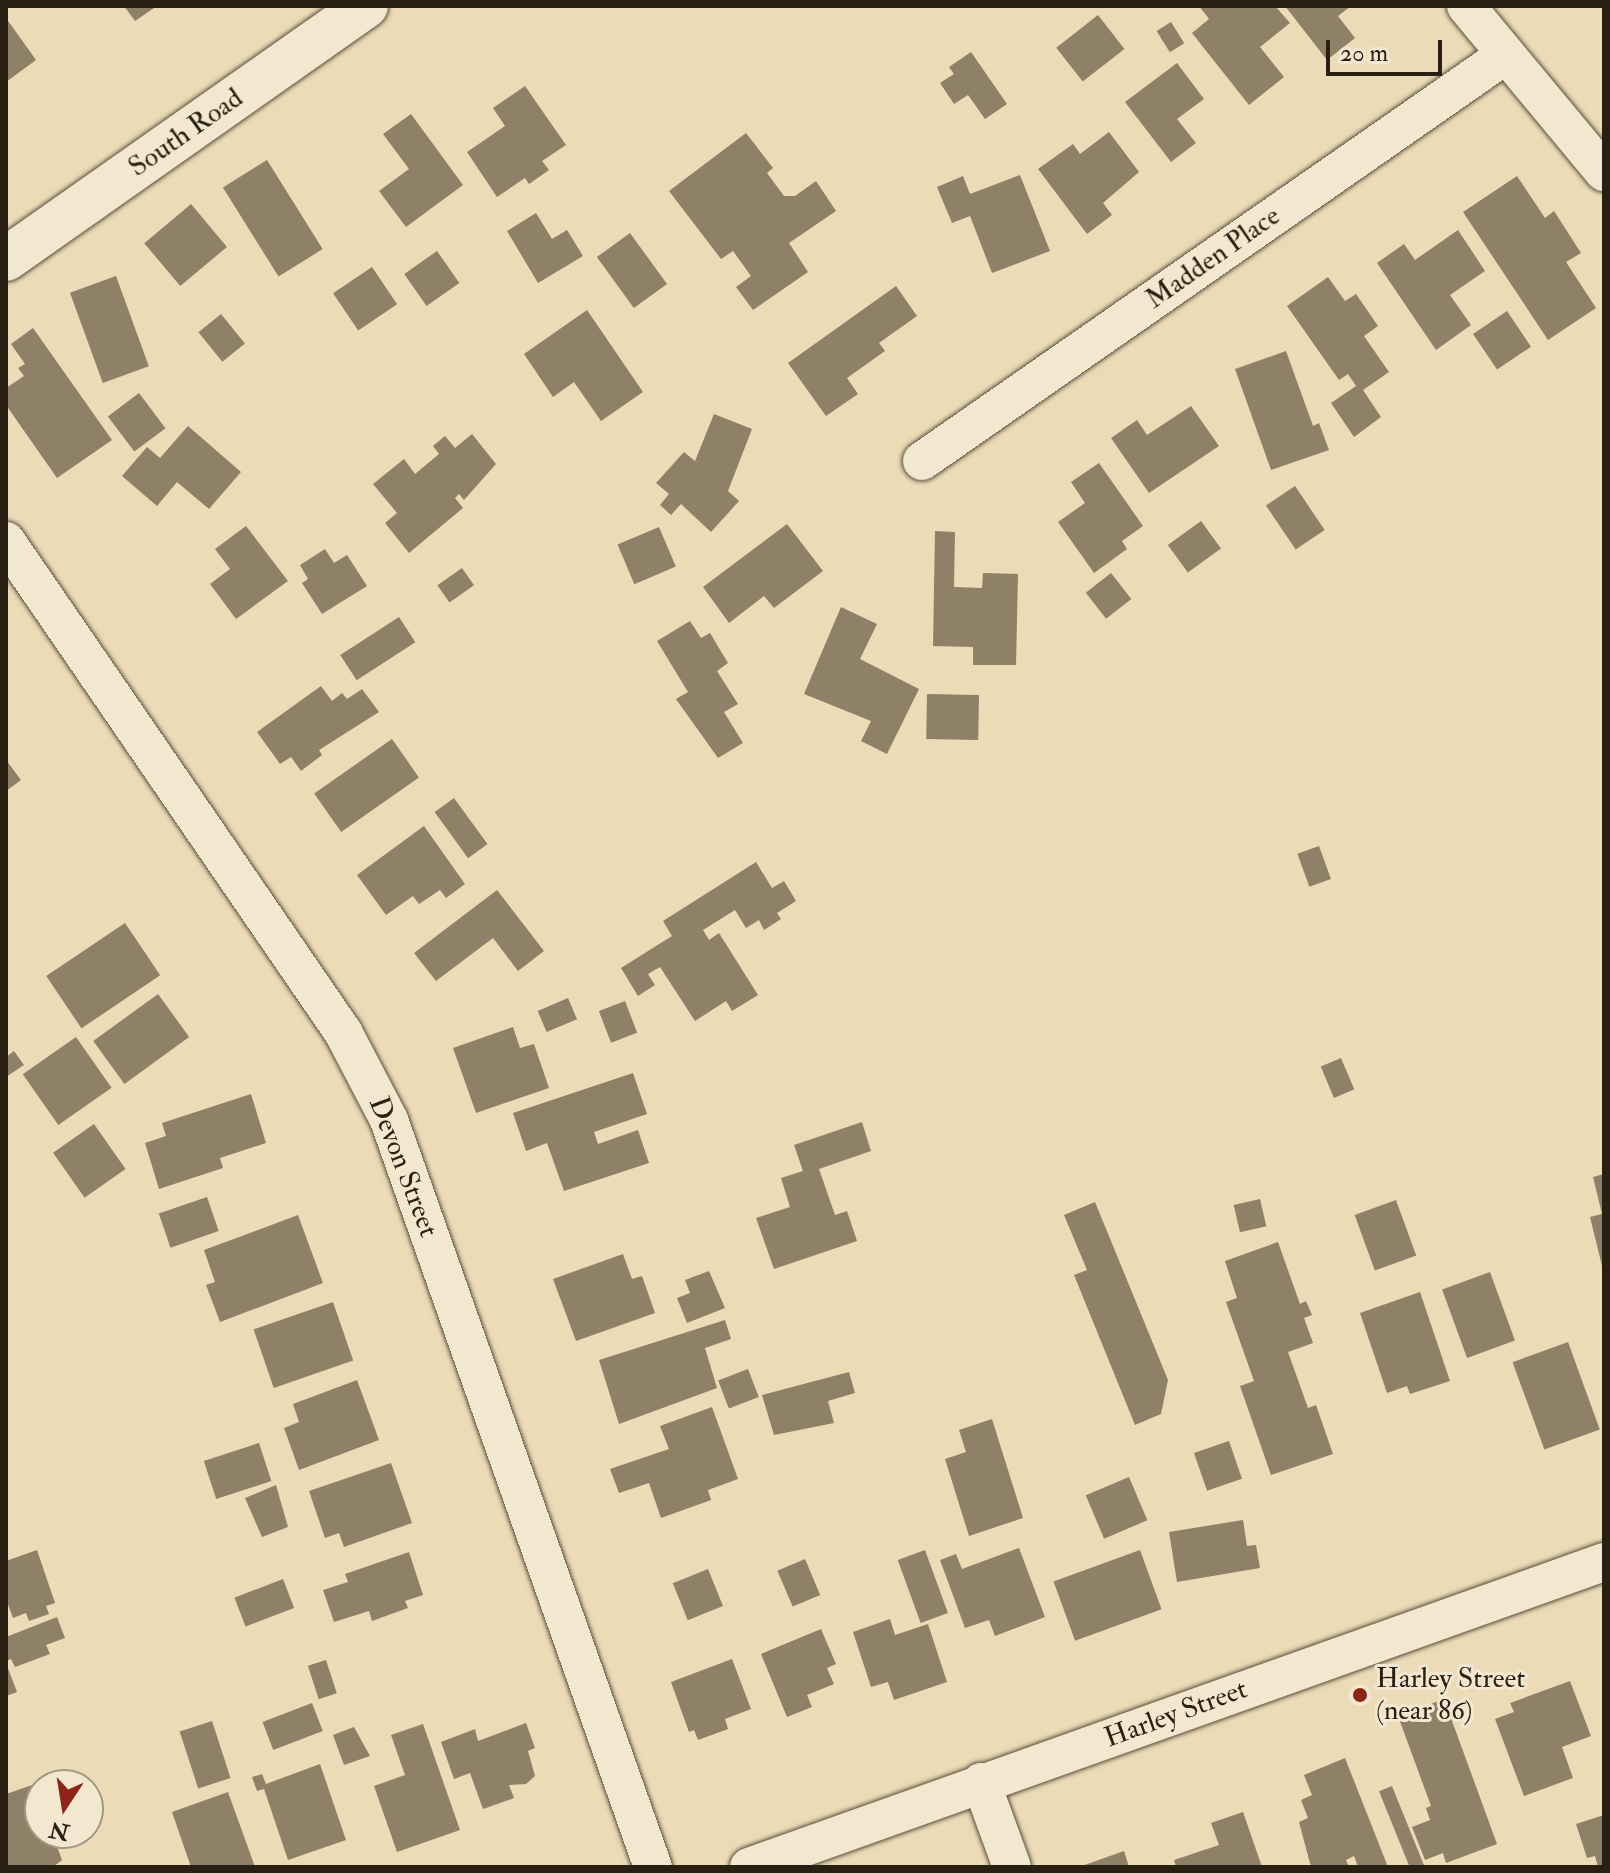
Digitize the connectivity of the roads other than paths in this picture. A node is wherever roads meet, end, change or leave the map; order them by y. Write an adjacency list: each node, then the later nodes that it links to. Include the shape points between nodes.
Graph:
1 (366, 6): 5 (street, South Road)
2 (1466, 6): 3 (street)
3 (1504, 56): 4 (street); 6 (street, Madden Place)
4 (1604, 172)
5 (6, 259)
6 (922, 461)
7 (6, 541): 10 (street, Devon Street, via 343,1032 389,1120)
8 (1604, 1562): 9 (street, Harley Street)
9 (981, 1782): 11 (street, Harley Street); 12 (street)
10 (653, 1867)
11 (749, 1867)
12 (1012, 1867)

